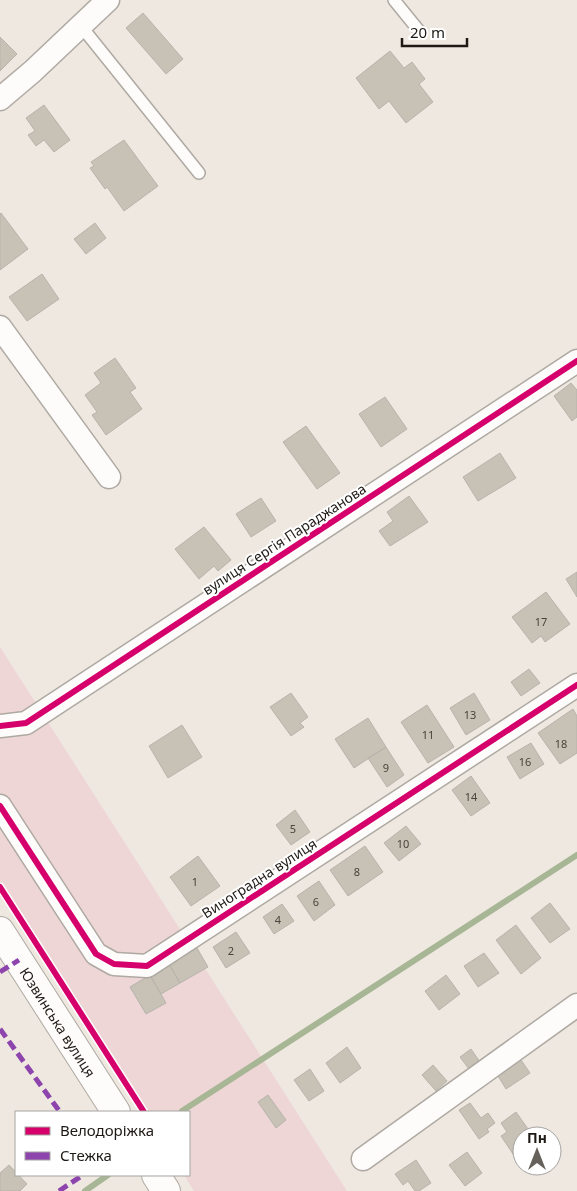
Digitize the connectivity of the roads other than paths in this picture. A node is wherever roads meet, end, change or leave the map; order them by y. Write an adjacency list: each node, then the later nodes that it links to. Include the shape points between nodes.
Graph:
1 (108, 0): 3 (street)
2 (394, 0): 4 (lane)
3 (81, 26): 5 (street); 6 (lane)
4 (420, 32)
5 (0, 98)
6 (199, 173)
7 (0, 327): 9 (street)
8 (577, 361): 11 (street, вулиця Сергія Параджанова, via 26,723)
9 (109, 477)
10 (577, 685): 12 (street, Виноградна вулиця, via 147,966 114,964 96,954)
11 (0, 726)
12 (0, 806)
13 (0, 931): 15 (main road, Юзвинська вулиця)
14 (577, 1005): 16 (street)
15 (115, 1111)
16 (363, 1159)
17 (157, 1176): 18 (main road)
18 (166, 1191)

